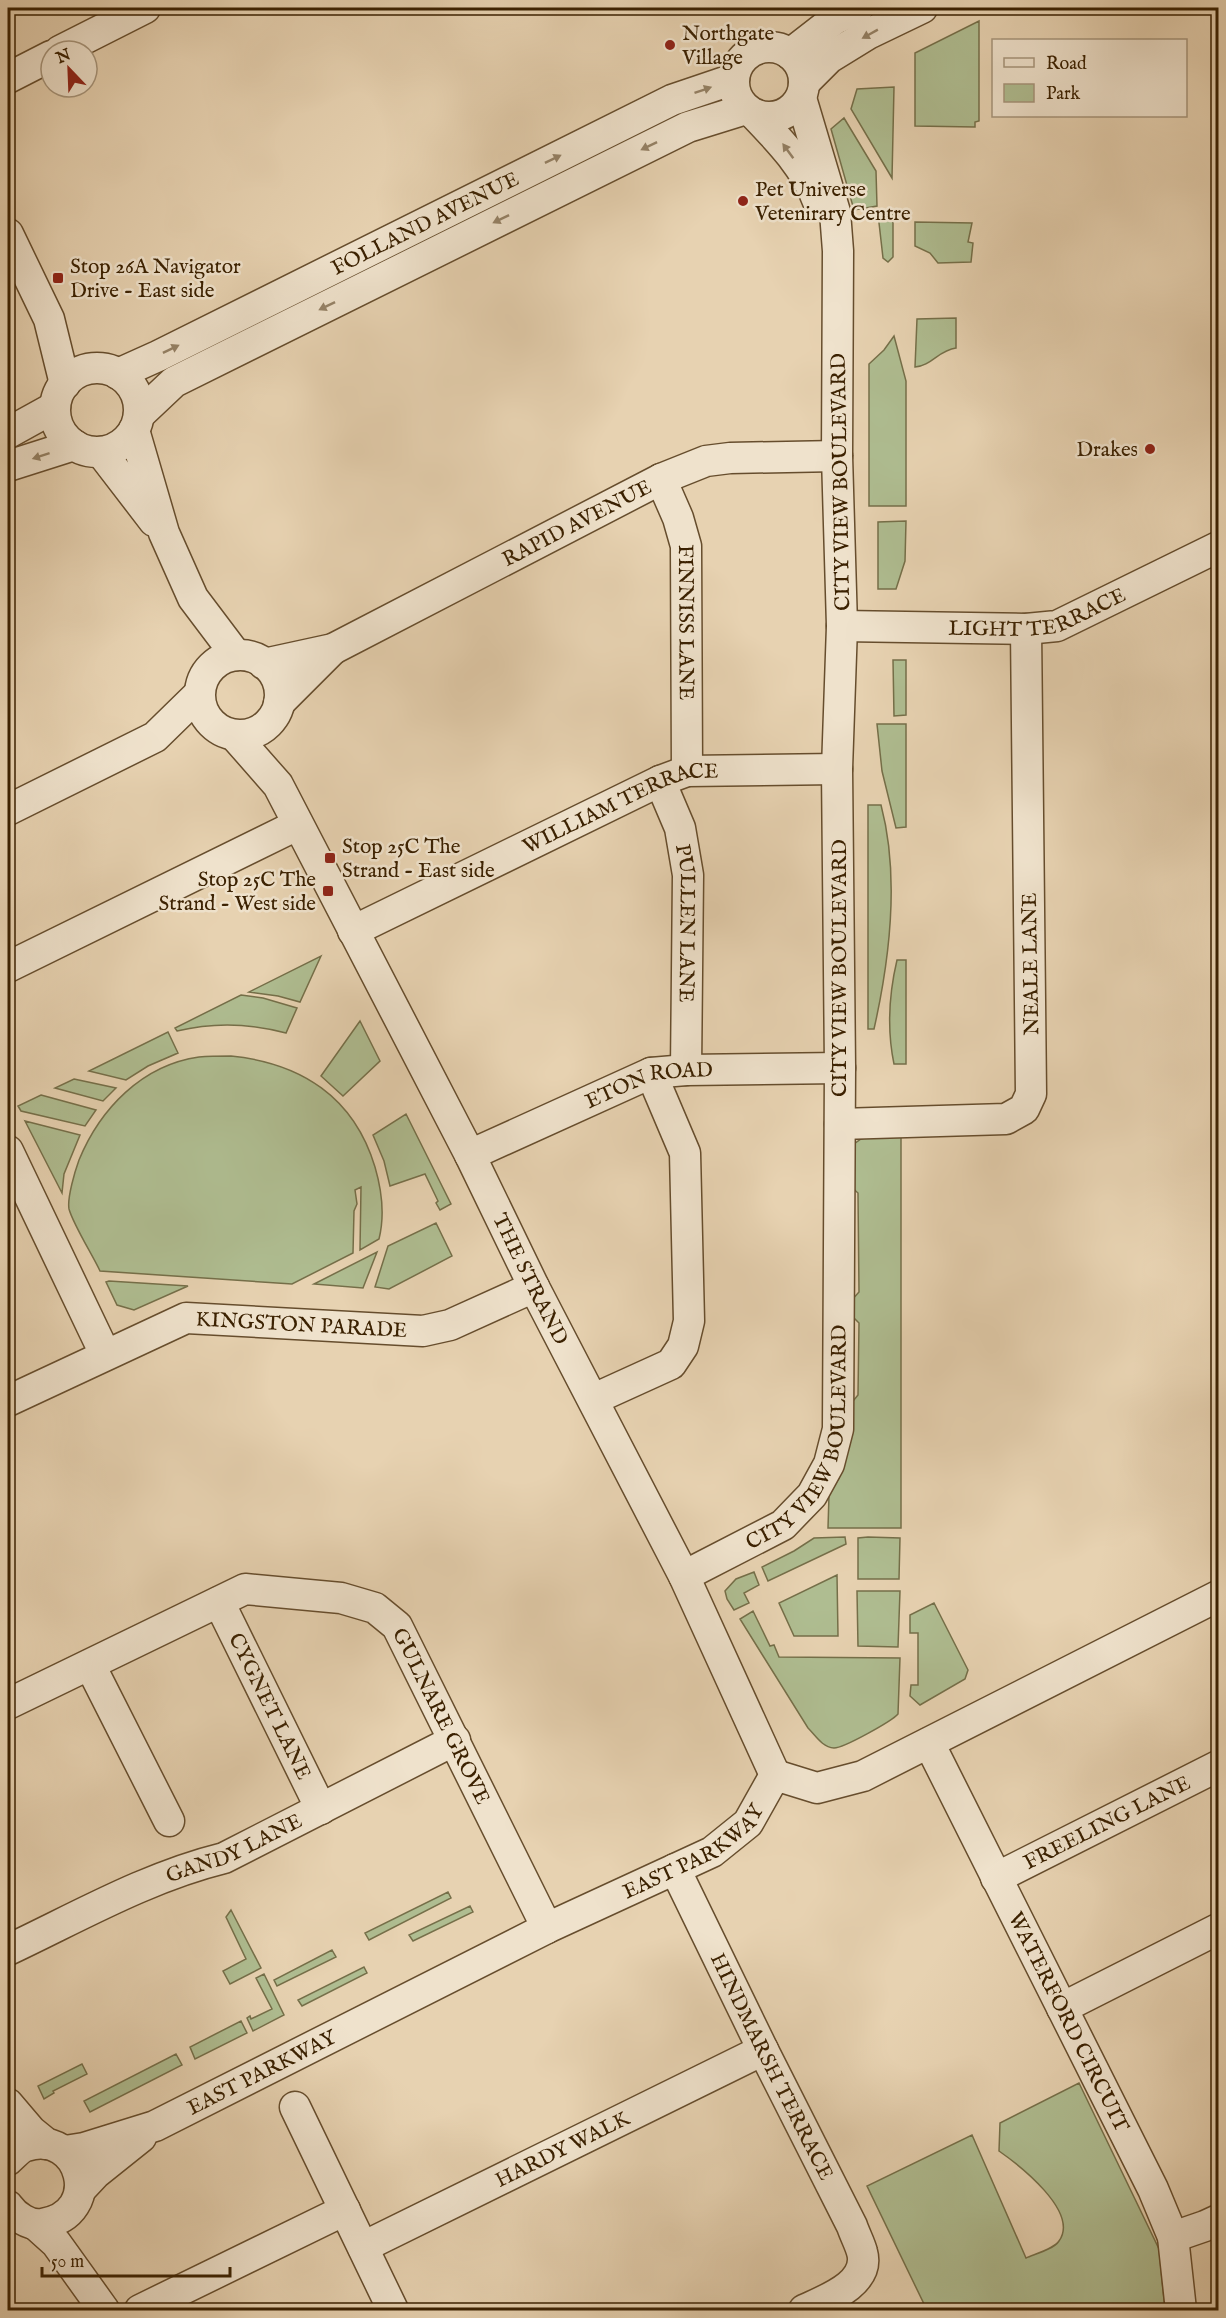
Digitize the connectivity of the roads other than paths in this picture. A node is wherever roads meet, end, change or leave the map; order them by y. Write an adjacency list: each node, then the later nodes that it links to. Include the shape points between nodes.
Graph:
1 (145, 8): 4 (street)
2 (858, 8): 5 (street, via 835,19)
3 (922, 8): 9 (street, one-way to 9, via 829,58)
4 (84, 39)
5 (790, 54): 8 (street, via 775,47 752,51 743,58); 9 (street, via 801,66)
6 (39, 62): 7 (street)
7 (8, 78)
8 (734, 79): 10 (street, via 734,90); 14 (street, FOLLAND AVENUE, one-way to 8, via 672,100)
9 (803, 90): 10 (street, via 795,107 776,117); 12 (street, CITY VIEW BOULEVARD, via 835,212)
10 (750, 111): 12 (street, CITY VIEW BOULEVARD, one-way to 10, via 814,191 786,147); 16 (street, FOLLAND AVENUE, one-way to 16, via 688,127 174,382)
11 (8, 234): 13 (street)
12 (838, 282): 19 (street, CITY VIEW BOULEVARD)
13 (49, 319): 14 (street); 15 (street)
14 (110, 371): 15 (street, via 82,371); 16 (street, via 134,391 138,399)
15 (60, 395): 17 (street); 18 (street, via 57,422 63,435)
16 (137, 422): 18 (street, via 126,441 114,448); 22 (street)
17 (8, 433)
18 (87, 449): 20 (street, one-way to 20); 22 (street)
19 (837, 456): 21 (street, RAPID AVENUE, via 706,461); 25 (street, CITY VIEW BOULEVARD)
20 (8, 466)
21 (661, 479): 27 (street, RAPID AVENUE); 35 (street, FINNISS LANE, via 686,546)
22 (164, 533): 24 (street)
23 (1218, 547): 26 (street, LIGHT TERRACE, via 1078,617 1057,626)
24 (194, 598): 28 (street); 30 (street)
25 (842, 626): 26 (street, LIGHT TERRACE); 34 (street, CITY VIEW BOULEVARD)
26 (1026, 630): 44 (street, NEALE LANE, via 1031,1094 1024,1110 1006,1119)
27 (333, 649): 29 (street, RAPID AVENUE); 31 (street, RAPID AVENUE)
28 (236, 656): 29 (street, via 256,658); 30 (street, via 218,662)
29 (264, 664): 31 (street, via 277,681)
30 (202, 684): 32 (street, via 201,707 207,719); 33 (street)
31 (273, 714): 32 (street, via 258,732); 36 (street, THE STRAND)
32 (226, 732): 33 (street); 36 (street, THE STRAND)
33 (155, 737): 37 (street)
34 (837, 769): 35 (street, WILLIAM TERRACE); 41 (street, CITY VIEW BOULEVARD)
35 (674, 776): 39 (street, WILLIAM TERRACE); 42 (street, PULLEN LANE, via 688,875)
36 (278, 785): 38 (street, THE STRAND)
37 (8, 810)
38 (297, 825): 39 (street, THE STRAND); 40 (street)
39 (353, 931): 46 (street, THE STRAND)
40 (8, 967)
41 (840, 1068): 42 (street, ETON ROAD); 44 (street, CITY VIEW BOULEVARD)
42 (686, 1070): 43 (street, ETON ROAD)
43 (651, 1073): 46 (street, ETON ROAD); 49 (street, via 685,1153 689,1321 683,1346 671,1364)
44 (840, 1124): 51 (street, CITY VIEW BOULEVARD, via 838,1429 829,1464 812,1495 783,1525)
45 (8, 1151): 48 (street)
46 (470, 1155): 47 (street, THE STRAND)
47 (534, 1287): 48 (street, KINGSTON PARADE, via 450,1325 423,1331 186,1318); 49 (street, THE STRAND)
48 (105, 1354): 50 (street, KINGSTON PARADE)
49 (594, 1399): 51 (street, THE STRAND)
50 (8, 1401)
51 (684, 1576): 59 (street, THE STRAND)
52 (1218, 1596): 57 (street, EAST PARKWAY)
53 (219, 1602): 54 (street, GULNARE GROVE); 56 (street, GULNARE GROVE, via 245,1589 341,1598 375,1608 397,1626); 60 (street, CYGNET LANE)
54 (90, 1665): 55 (street, GULNARE GROVE); 61 (street)
55 (8, 1704)
56 (455, 1740): 60 (street, GANDY LANE); 64 (street, GULNARE GROVE)
57 (929, 1743): 59 (street, EAST PARKWAY, via 863,1776 817,1788); 63 (street, WATERFORD CIRCUIT)
58 (1218, 1766): 63 (street, FREELING LANE)
59 (775, 1775): 62 (street, EAST PARKWAY, via 748,1823 712,1852)
60 (321, 1809): 66 (street, GANDY LANE, via 224,1858 155,1880)
61 (169, 1821)
62 (675, 1869): 64 (street, EAST PARKWAY); 68 (street, HINDMARSH TERRACE)
63 (996, 1878): 67 (street, WATERFORD CIRCUIT)
64 (547, 1928): 71 (street, EAST PARKWAY)
65 (1218, 1929): 67 (street)
66 (8, 1950)
67 (1062, 2008): 78 (street, WATERFORD CIRCUIT)
68 (763, 2050): 79 (street, HARDY WALK); 83 (street, HINDMARSH TERRACE, via 863,2254 863,2267 856,2279)
69 (8, 2104): 72 (street, via 31,2131)
70 (295, 2107): 75 (street)
71 (155, 2126): 72 (street, EAST PARKWAY, via 84,2148); 74 (street, EAST PARKWAY, via 96,2173)
72 (56, 2147): 73 (street, EAST PARKWAY, via 25,2146); 74 (street, via 78,2168)
73 (8, 2160)
74 (77, 2199): 76 (street, EAST PARKWAY, via 56,2221); 80 (street, via 76,2233)
75 (345, 2210): 79 (street); 81 (street)
76 (16, 2215): 80 (street, via 56,2243)
77 (1218, 2220): 78 (street)
78 (1173, 2236): 84 (street, WATERFORD CIRCUIT)
79 (363, 2247): 82 (street)
80 (101, 2306)
81 (140, 2310)
82 (393, 2310)
83 (804, 2310)
84 (1182, 2310)

